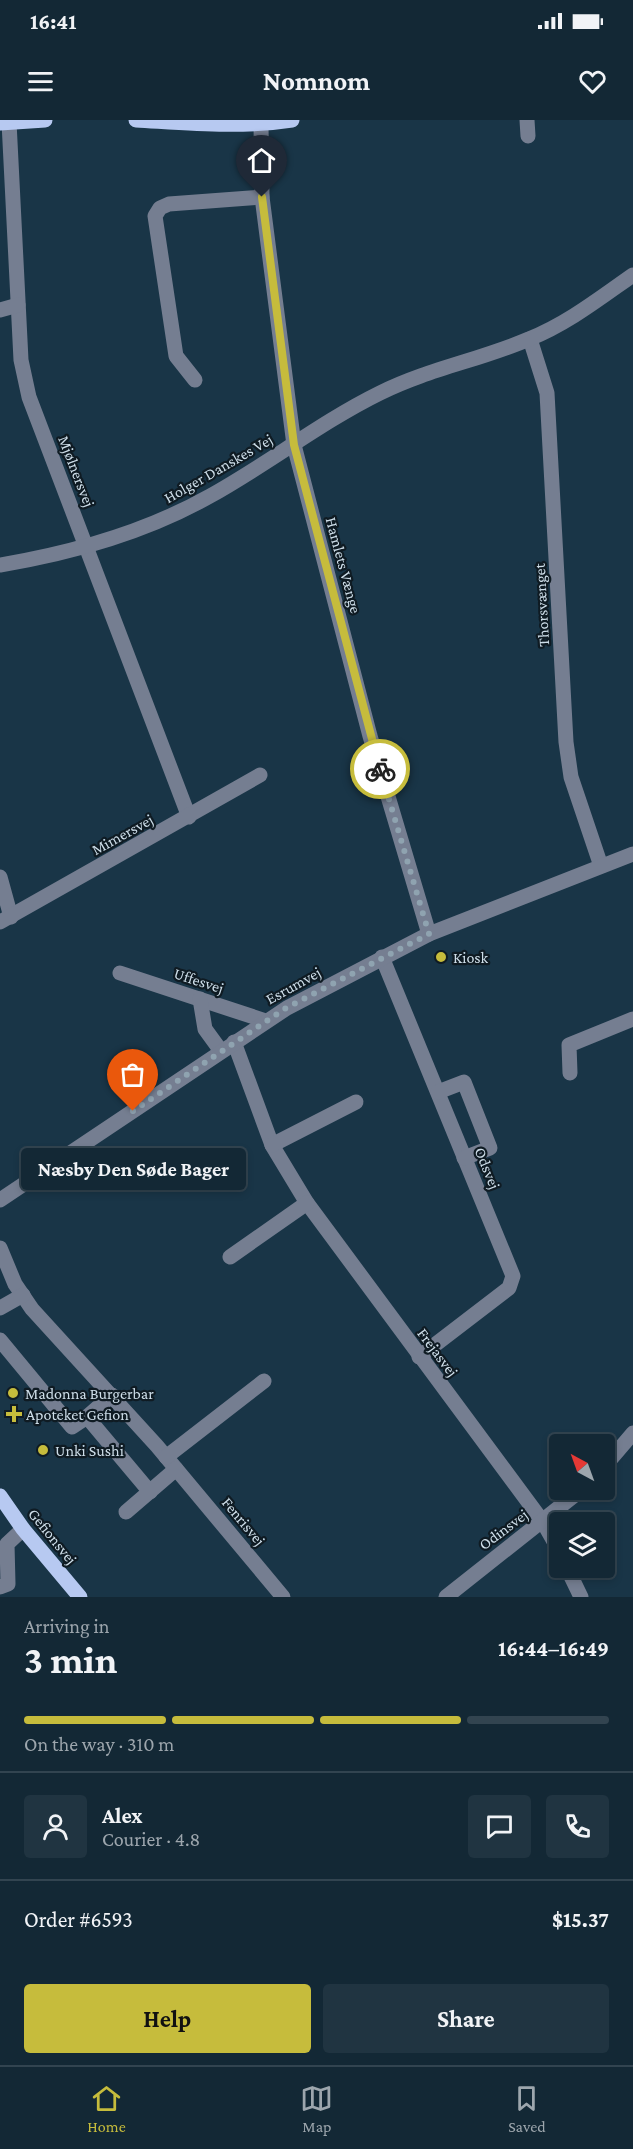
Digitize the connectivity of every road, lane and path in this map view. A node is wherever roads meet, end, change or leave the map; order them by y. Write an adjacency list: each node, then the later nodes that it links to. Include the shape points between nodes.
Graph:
1 (45, 120): 5 (main road)
2 (136, 120): 6 (main road)
3 (292, 120): 6 (main road)
4 (527, 120): 7 (street)
5 (4, 122): 10 (street, Mjølnersvej)
6 (261, 125): 8 (street, Hamlets Vænge)
7 (528, 136)
8 (262, 197): 13 (street, via 169,204 155,216 176,356); 14 (street, Hamlets Vænge)
9 (633, 275): 12 (street, Holger Danskes Vej)
10 (18, 305): 11 (street); 15 (street, Mjølnersvej, via 21,360 29,397)
11 (0, 310)
12 (530, 339): 14 (street, Holger Danskes Vej, via 405,381 352,408); 20 (street, Thorsvænget, via 547,393 569,765)
13 (195, 380)
14 (294, 445): 15 (street, Holger Danskes Vej, via 168,517); 23 (street, Hamlets Vænge, via 370,736)
15 (86, 546): 16 (street, Holger Danskes Vej); 18 (street, Mjølnersvej)
16 (0, 565)
17 (260, 775): 18 (street, Mimersvej)
18 (189, 817): 22 (street, Mimersvej)
19 (633, 854): 20 (street, Esrumvej)
20 (601, 866): 23 (street, Esrumvej)
21 (0, 877): 22 (street)
22 (5, 919)
23 (429, 934): 24 (street, Esrumvej)
24 (382, 957): 28 (street, Esrumvej); 31 (street, Odsvej)
25 (120, 973): 26 (street, Uffesvej)
26 (200, 999): 28 (street, Uffesvej); 29 (street, Frejasvej, via 205,1029)
27 (633, 1019): 30 (street, via 569,1045)
28 (266, 1021): 29 (street, Esrumvej)
29 (227, 1046): 33 (street, Frejasvej); 35 (street, Esrumvej)
30 (570, 1074)
31 (438, 1092): 34 (street, Odsvej); 34 (street, via 464,1082 490,1148)
32 (356, 1102): 33 (street)
33 (272, 1145): 36 (street, Frejasvej)
34 (464, 1158): 42 (street, Odsvej, via 513,1276 509,1288)
35 (0, 1200)
36 (307, 1203): 38 (street); 42 (street, Frejasvej)
37 (0, 1248): 39 (street, Fenrisvej)
38 (230, 1257)
39 (23, 1295): 40 (street); 44 (street, Fenrisvej, via 54,1335)
40 (0, 1308)
41 (0, 1340): 45 (street, via 72,1428)
42 (419, 1357): 54 (street, Frejasvej)
43 (264, 1381): 48 (street)
44 (112, 1395): 45 (street); 48 (street, Fenrisvej)
45 (87, 1417): 50 (street)
46 (633, 1433): 47 (street)
47 (615, 1455)
48 (166, 1457): 49 (street, Fenrisvej)
49 (176, 1469): 50 (street); 60 (street, Fenrisvej)
50 (150, 1492): 53 (street)
51 (0, 1496): 55 (main road, Gefionsvej)
52 (569, 1500): 54 (street, Odinsvej)
53 (126, 1512)
54 (543, 1522): 56 (street, Frejasvej); 61 (street, Odinsvej)
55 (23, 1529): 58 (street, via 7,1544 8,1584); 59 (main road, Gefionsvej)
56 (549, 1533)
57 (572, 1578): 62 (street)
58 (0, 1587)
59 (80, 1597)
60 (283, 1597)
61 (446, 1597)
62 (581, 1597)

